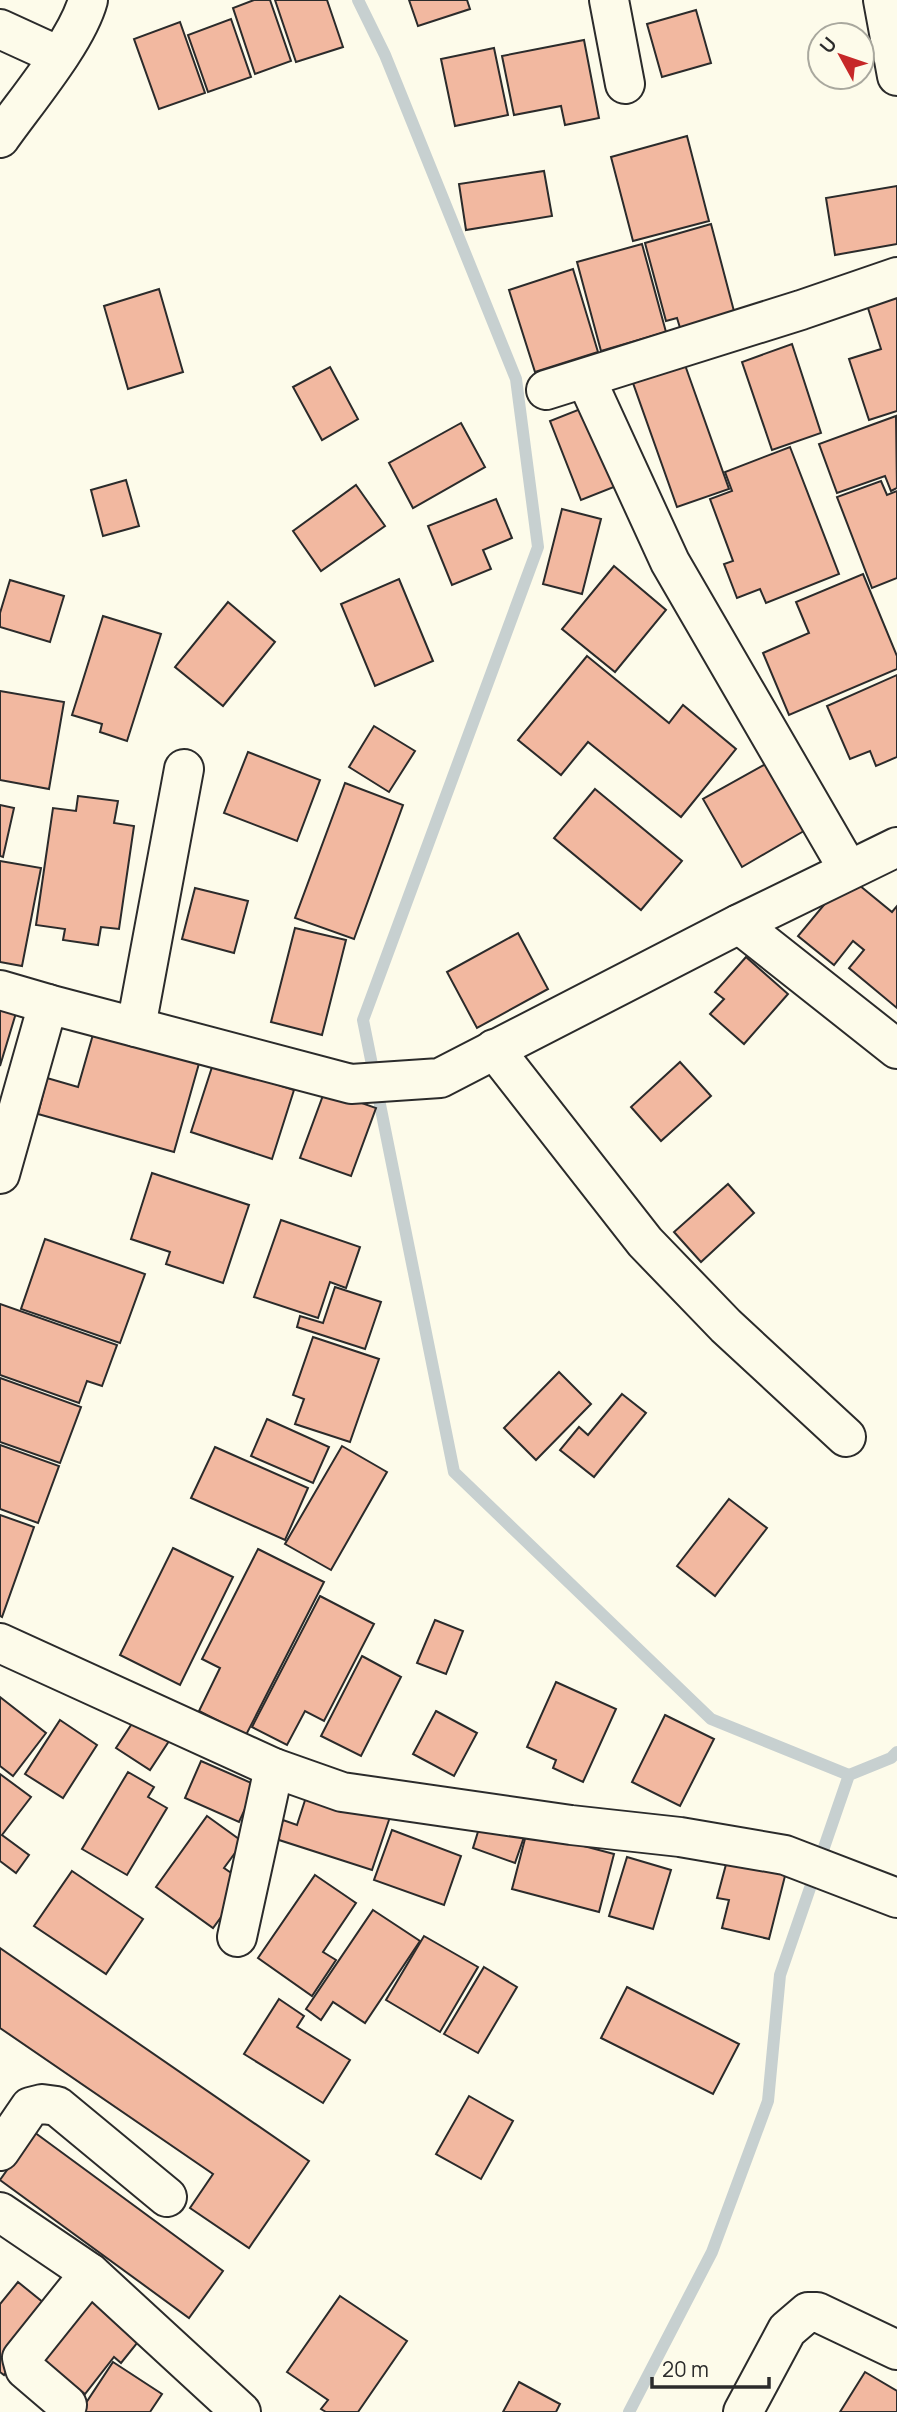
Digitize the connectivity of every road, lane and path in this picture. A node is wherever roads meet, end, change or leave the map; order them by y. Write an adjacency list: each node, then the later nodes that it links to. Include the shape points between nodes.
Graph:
1 (88, 0): 5 (street)
2 (608, 0): 7 (street)
3 (883, 0): 6 (street)
4 (0, 29): 5 (street)
5 (59, 56): 8 (street)
6 (897, 76)
7 (625, 84)
8 (0, 138)
9 (897, 277): 10 (street)
10 (586, 379): 11 (street); 14 (street, via 670,562)
11 (546, 390)
12 (184, 769): 18 (street)
13 (897, 847): 14 (street)
14 (848, 869): 15 (street)
15 (739, 924): 19 (street); 20 (street)
16 (0, 990): 17 (street)
17 (48, 1004): 18 (street); 21 (street)
18 (136, 1027): 19 (street, via 351,1084 440,1078)
19 (494, 1049): 22 (street, via 645,1241 726,1326)
20 (897, 1049)
21 (0, 1174)
22 (846, 1437)
23 (0, 1643): 24 (street)
24 (274, 1768): 25 (street, via 342,1792 692,1838 785,1855); 26 (street)
25 (897, 1898)
26 (237, 1937)
27 (0, 2151): 28 (street, via 30,2107 57,2106)
28 (167, 2197)
29 (0, 2212): 30 (street)
30 (90, 2273): 32 (street, via 22,2358 25,2369); 33 (street)
31 (897, 2350): 34 (street, via 817,2312 808,2312 787,2330)
32 (67, 2405)
33 (241, 2412)
34 (743, 2412)

